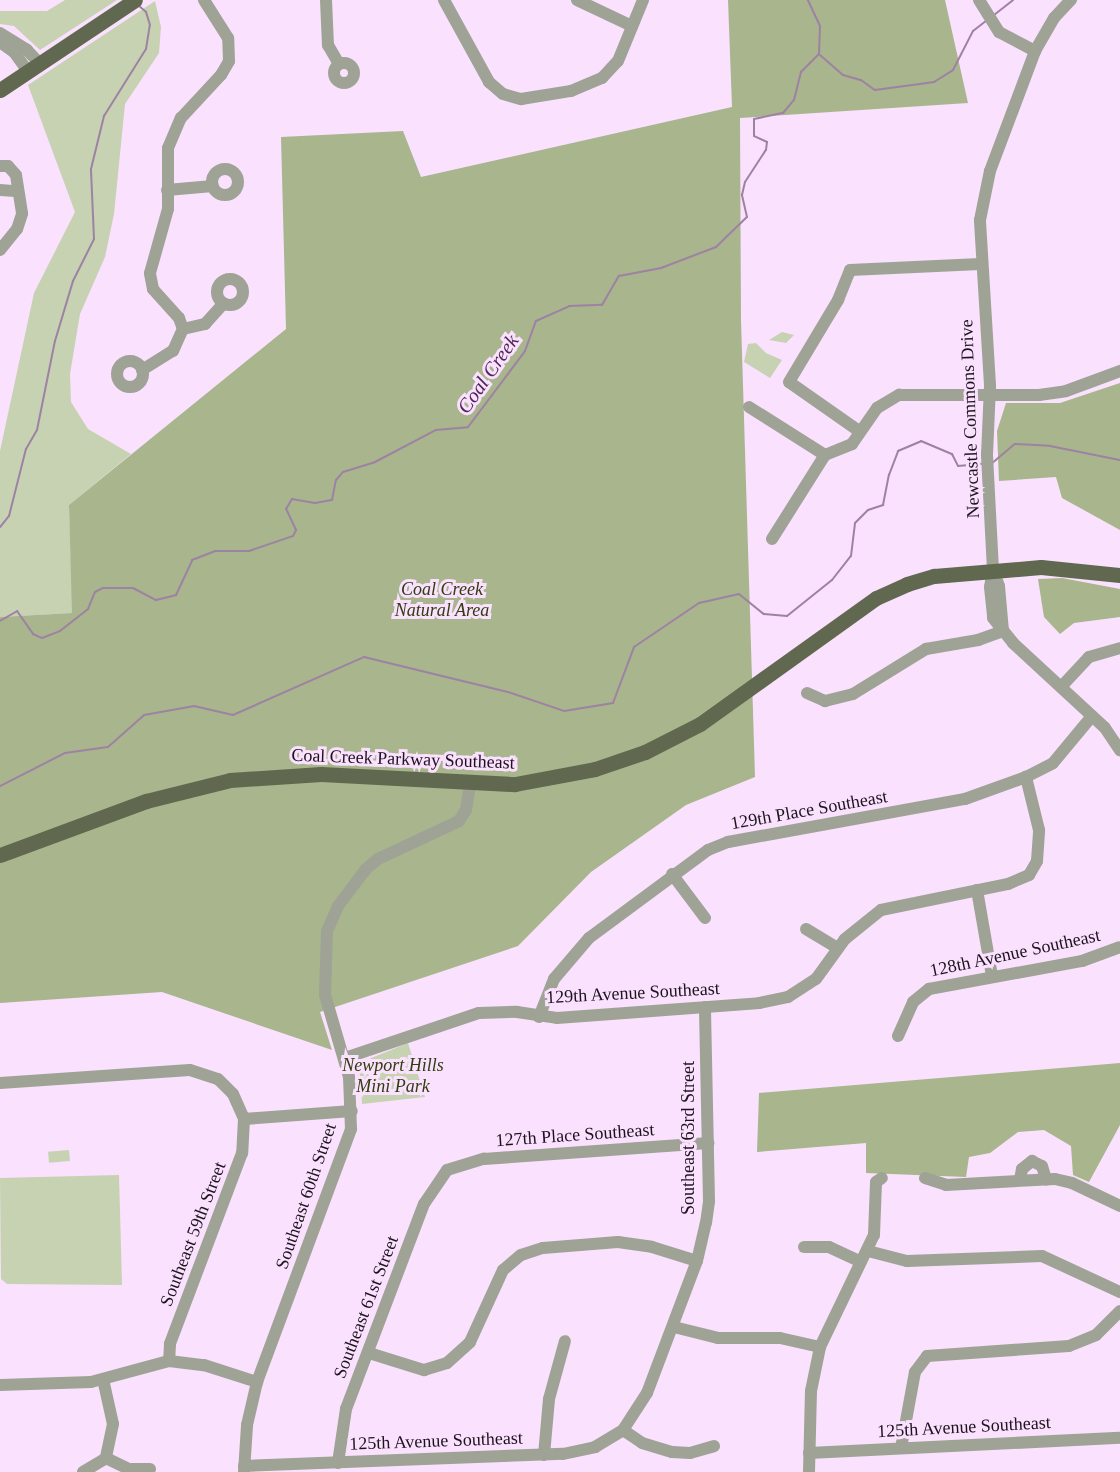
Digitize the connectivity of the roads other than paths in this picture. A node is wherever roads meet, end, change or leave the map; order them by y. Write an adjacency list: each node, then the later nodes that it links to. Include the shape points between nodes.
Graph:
1 (135, 0): 14 (main road)
2 (204, 0): 19 (street, via 228,38 230,61 178,125 168,148)
3 (326, 0): 13 (street, via 328,45)
4 (444, 0): 9 (street, via 489,82 511,97 542,96 596,82 618,62)
5 (577, 0): 9 (street)
6 (643, 0): 9 (street)
7 (979, 0): 12 (street, via 999,32)
8 (1071, 0): 12 (street, Newcastle Commons Drive, via 1054,18)
9 (632, 26)
10 (0, 33): 14 (street, via 27,50)
11 (0, 42): 14 (street)
12 (1035, 51): 22 (street, Newcastle Commons Drive, via 984,194)
13 (339, 64)
14 (33, 67): 15 (main road)
15 (0, 90)
16 (0, 166): 20 (street, via 13,168)
17 (213, 186): 19 (street)
18 (0, 190): 20 (street)
19 (167, 190): 24 (street, via 168,209 150,273 153,289 179,318)
20 (16, 191): 21 (street, via 21,221)
21 (0, 250)
22 (980, 264): 27 (street, Newcastle Commons Drive); 29 (street, via 850,270 838,300 789,382)
23 (224, 303): 24 (street, via 205,324)
24 (183, 329): 25 (street, via 173,351)
25 (142, 370)
26 (1120, 370): 27 (street, via 1066,391)
27 (991, 394): 29 (street, via 899,395 877,408); 32 (street, Newcastle Commons Drive, via 987,455)
28 (749, 407): 30 (street)
29 (859, 431): 30 (street, via 852,444)
30 (825, 455): 31 (street)
31 (772, 539)
32 (993, 570): 33 (main road, Coal Creek Parkway Southeast, via 1060,567); 34 (street, Newcastle Commons Drive, via 993,618); 41 (main road, Coal Creek Parkway Southeast, via 934,576 887,592 700,724 645,752 538,782)
33 (1120, 575)
34 (1003, 631): 36 (street); 37 (street, via 978,640 926,649 853,694 825,700)
35 (1120, 648): 36 (street, via 1089,657)
36 (1060, 687): 38 (street)
37 (807, 693)
38 (1092, 716): 39 (street); 40 (street, 129th Place Southeast, via 1061,756)
39 (1120, 750)
40 (1026, 777): 43 (street, 129th Place Southeast, via 932,808 728,842); 44 (street, 129th Avenue Southeast, via 1038,815 1034,868 1016,882)
41 (470, 784): 42 (main road, Coal Creek Parkway Southeast, via 321,774 230,780 146,801); 53 (street, Southeast 60th Street, via 466,810 459,821 378,859 358,878 332,919 324,943 323,980 327,1010)
42 (0, 855)
43 (672, 874): 45 (street); 51 (street, 129th Place Southeast, via 589,938 554,979)
44 (977, 890): 48 (street, 129th Avenue Southeast, via 881,910 859,925); 49 (street)
45 (705, 918)
46 (806, 929): 48 (street)
47 (1120, 947): 49 (street, 128th Avenue Southeast, via 1083,961)
48 (838, 948): 50 (street, 129th Avenue Southeast, via 825,970 798,993 759,1004)
49 (992, 976): 52 (street, 128th Avenue Southeast, via 929,989 918,996)
50 (705, 1007): 51 (street, 129th Avenue Southeast); 57 (street, Southeast 63rd Street)
51 (539, 1017): 53 (street, 129th Avenue Southeast, via 479,1013)
52 (898, 1036)
53 (345, 1058): 55 (street, Southeast 60th Street)
54 (0, 1083): 56 (street, via 201,1071 226,1086)
55 (352, 1111): 56 (street); 75 (street, Southeast 60th Street, via 344,1154)
56 (244, 1119): 73 (street, Southeast 59th Street, via 242,1153 170,1344)
57 (708, 1143): 58 (street, 127th Place Southeast, via 484,1159); 66 (street, Southeast 63rd Street, via 709,1201)
58 (447, 1170): 72 (street, Southeast 61st Street, via 424,1203)
59 (882, 1178): 65 (street, via 876,1182 875,1226)
60 (925, 1178): 62 (street, via 946,1185)
61 (1046, 1179): 62 (street); 62 (street, via 1042,1166 1032,1161 1022,1169); 63 (street, via 1072,1183)
62 (1020, 1180)
63 (1120, 1206)
64 (804, 1247): 65 (street, via 829,1247)
65 (864, 1257): 67 (street, via 907,1261 1042,1256); 71 (street, via 839,1301)
66 (697, 1261): 69 (street, Southeast 63rd Street); 72 (street, via 652,1247 618,1242 543,1248 512,1262 495,1281 466,1349 447,1363 424,1370)
67 (1120, 1292)
68 (1120, 1311): 80 (street, via 1096,1335 1069,1346 940,1353 922,1359 912,1382)
69 (674, 1327): 71 (street, via 718,1338 780,1338); 77 (street, Southeast 63rd Street, via 647,1393)
70 (565, 1341): 82 (street, via 549,1399)
71 (820, 1347): 81 (street, via 811,1391)
72 (369, 1353): 84 (street, Southeast 61st Street, via 341,1423)
73 (169, 1361): 74 (street, via 135,1367); 75 (street, via 204,1365)
74 (103, 1379): 76 (street); 83 (street, via 113,1424)
75 (257, 1382): 86 (street, Southeast 60th Street, via 247,1425)
76 (0, 1385)
77 (623, 1430): 79 (street, via 642,1443 672,1452 690,1453); 82 (street, 125th Avenue Southeast, via 610,1440 577,1453)
78 (1120, 1438): 80 (street, 125th Avenue Southeast)
79 (714, 1446)
80 (901, 1448): 81 (street, 125th Avenue Southeast)
81 (809, 1453): 88 (street)
82 (544, 1455): 84 (street, 125th Avenue Southeast)
83 (106, 1458): 85 (street, via 129,1469); 87 (street)
84 (338, 1463): 86 (street, 125th Avenue Southeast)
85 (150, 1469)
86 (244, 1469)
87 (83, 1472)
88 (809, 1472)

